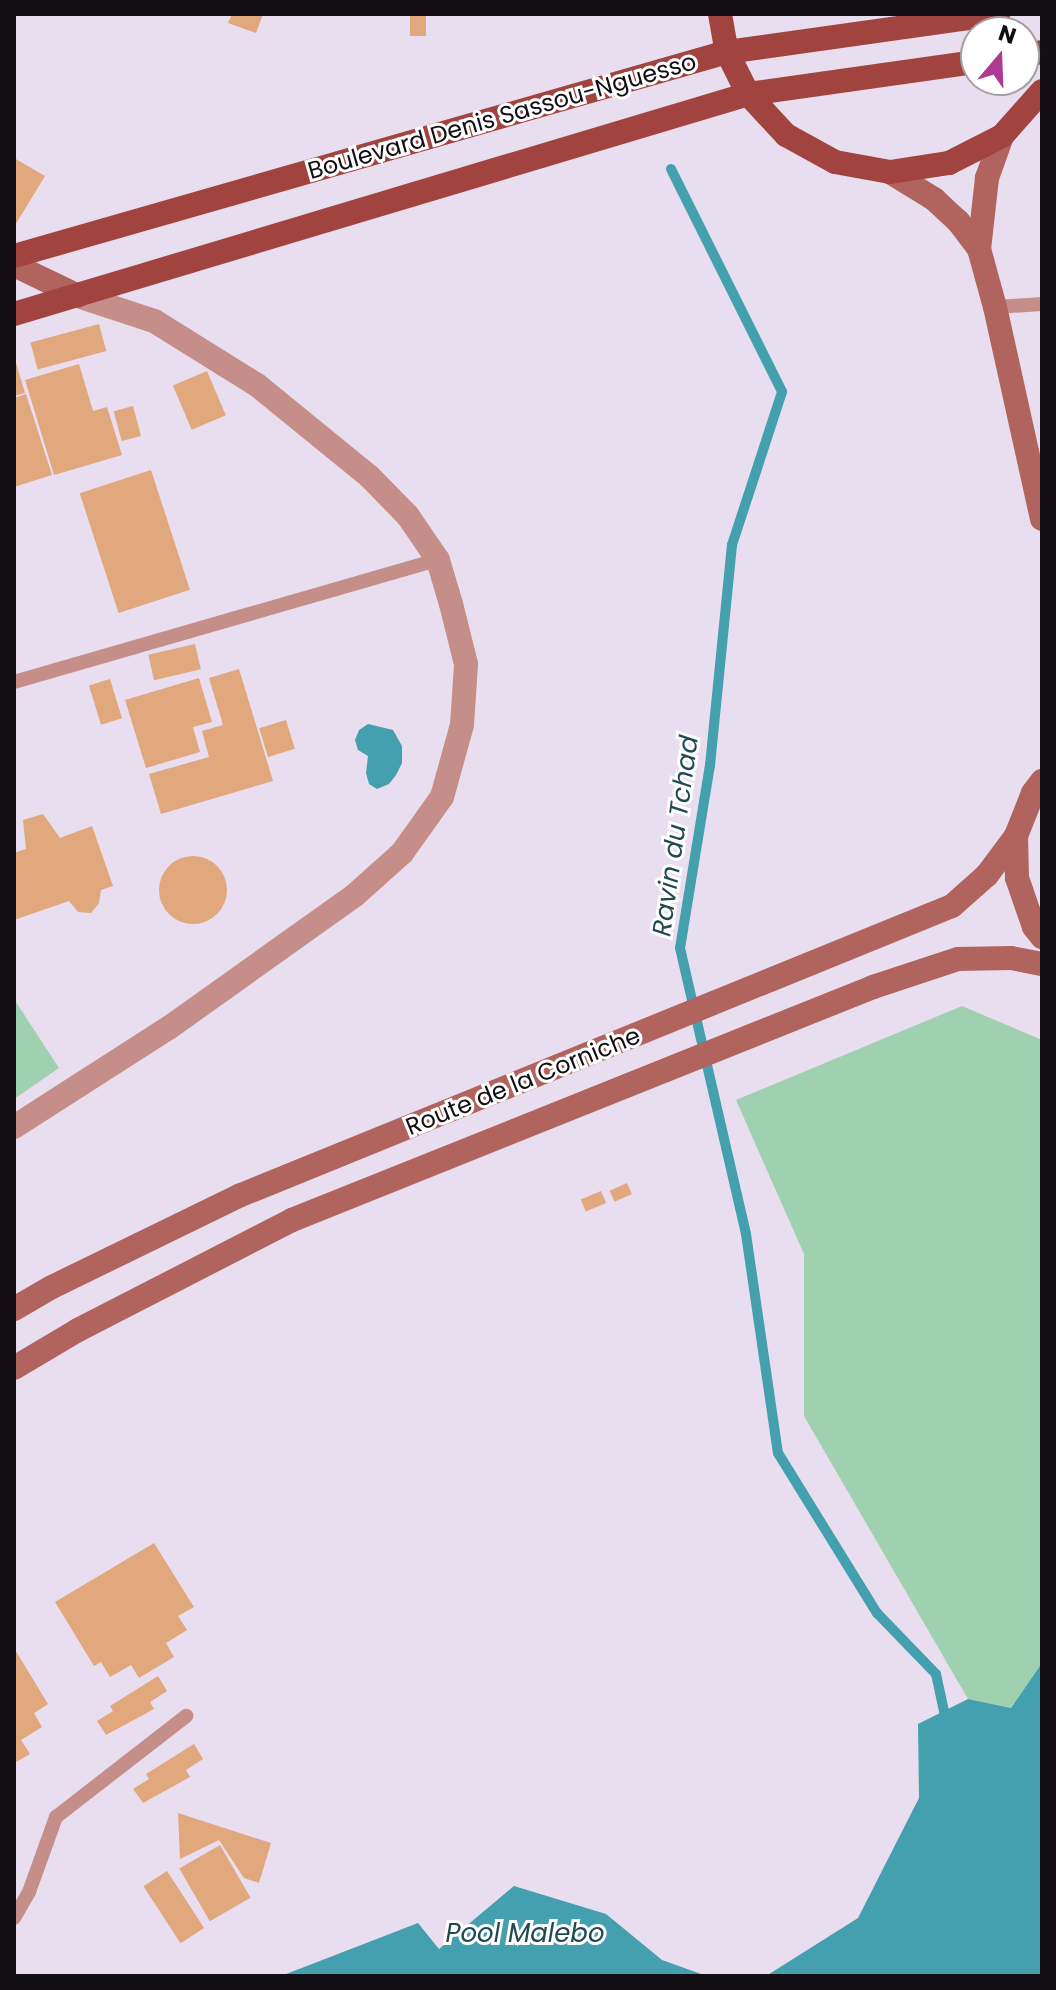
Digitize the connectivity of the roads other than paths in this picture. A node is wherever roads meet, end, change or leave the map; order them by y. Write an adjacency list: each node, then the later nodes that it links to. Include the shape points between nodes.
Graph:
1 (720, 14): 3 (main road)
2 (998, 14): 3 (main road, Boulevard Denis Sassou-Nguesso)
3 (727, 52): 6 (main road); 10 (main road, Boulevard Denis Sassou-Nguesso)
4 (960, 64): 6 (main road, Boulevard Denis Sassou-Nguesso)
5 (1042, 91): 7 (main road)
6 (748, 94): 8 (main road, via 786,135 835,162); 12 (main road, Boulevard Denis Sassou-Nguesso)
7 (1002, 136): 8 (main road, via 949,163); 9 (main road, via 987,178)
8 (890, 172): 9 (main road, via 934,199)
9 (979, 249): 14 (main road)
10 (14, 256)
11 (14, 265): 12 (main road)
12 (78, 296): 15 (main road, Boulevard Denis Sassou-Nguesso); 17 (street, via 154,321 257,385 370,477 408,516)
13 (1042, 304): 14 (lane)
14 (995, 307): 16 (main road)
15 (14, 314)
16 (1042, 519)
17 (438, 560): 18 (lane); 23 (street, via 466,664 462,725 442,797 402,853 355,895 170,1027)
18 (14, 682)
19 (1042, 781): 20 (main road)
20 (1016, 836): 21 (main road, via 1017,878); 24 (main road, Route de la Corniche, via 987,875 952,906 241,1195)
21 (1042, 937)
22 (1042, 964): 25 (main road, Route de la Corniche, via 1011,958 958,959 873,987 292,1220)
23 (14, 1127)
24 (14, 1309)
25 (14, 1368)
26 (186, 1716): 27 (lane, via 56,1817)
27 (14, 1918)

